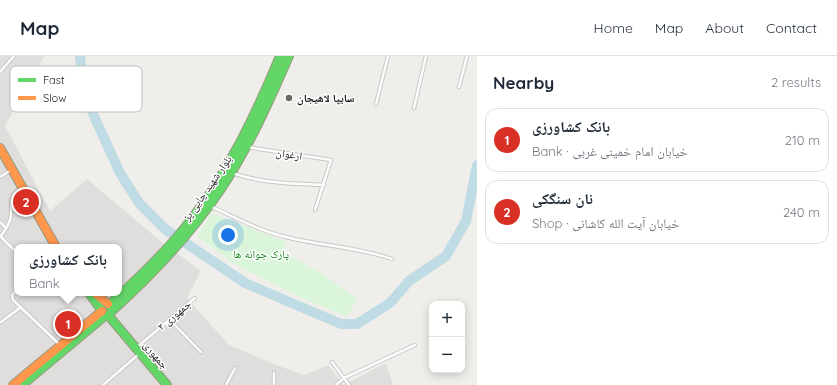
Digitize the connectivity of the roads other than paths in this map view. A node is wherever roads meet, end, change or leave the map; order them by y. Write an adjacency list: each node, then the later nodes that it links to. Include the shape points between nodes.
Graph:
1 (14, 56): 7 (lane)
2 (280, 56): 21 (main road, بلوار شهید چایی پز, via 236,152)
3 (289, 56): 11 (main road, بلوار شهید چایی پز)
4 (388, 56): 9 (lane)
5 (426, 56): 10 (lane)
6 (467, 56): 8 (lane)
7 (0, 72)
8 (459, 86)
9 (376, 104)
10 (414, 108)
11 (247, 146): 14 (main road, بلوار شهید چایی پز); 16 (lane, ارغوان, via 331,160)
12 (0, 148): 13 (main road)
13 (12, 170): 15 (lane); 17 (main road)
14 (231, 172): 16 (lane, via 248,178); 18 (main road, بلوار شهید چایی پز)
15 (0, 177)
16 (324, 185): 19 (lane)
17 (22, 188): 22 (lane, via 11,199 10,219); 24 (main road)
18 (209, 206): 21 (main road, بلوار شهید چایی پز); 26 (lane, via 260,229 287,237 374,253)
19 (315, 210)
20 (0, 222): 22 (lane)
21 (189, 227): 28 (main road, بلوار شهید چایی پز, via 172,248)
22 (6, 228): 23 (lane)
23 (0, 237): 25 (lane)
24 (54, 244)
25 (14, 250)
26 (392, 259)
27 (14, 293): 33 (lane, via 13,300)
28 (122, 295)
29 (92, 296): 34 (main road)
30 (97, 296): 34 (main road)
31 (121, 296): 34 (main road, بلوار شهید چایی پز)
32 (194, 298): 35 (lane, جمهوری ۲)
33 (21, 307): 36 (lane); 38 (lane)
34 (108, 310): 38 (main road, بلوار شهید چایی پز); 39 (main road, جمهوری)
35 (169, 319): 39 (lane, جمهوری ۲); 40 (lane)
36 (0, 322)
37 (415, 345): 44 (lane)
38 (62, 347): 45 (main road); 46 (main road)
39 (137, 351): 47 (lane, جمهوری ۲); 48 (main road, جمهوری)
40 (201, 352)
41 (332, 362): 44 (lane)
42 (235, 368): 49 (lane)
43 (274, 373): 50 (lane)
44 (344, 378): 51 (lane); 52 (lane)
45 (14, 385)
46 (22, 385)
47 (103, 385)
48 (167, 385)
49 (226, 385)
50 (274, 385)
51 (336, 385)
52 (349, 385)

